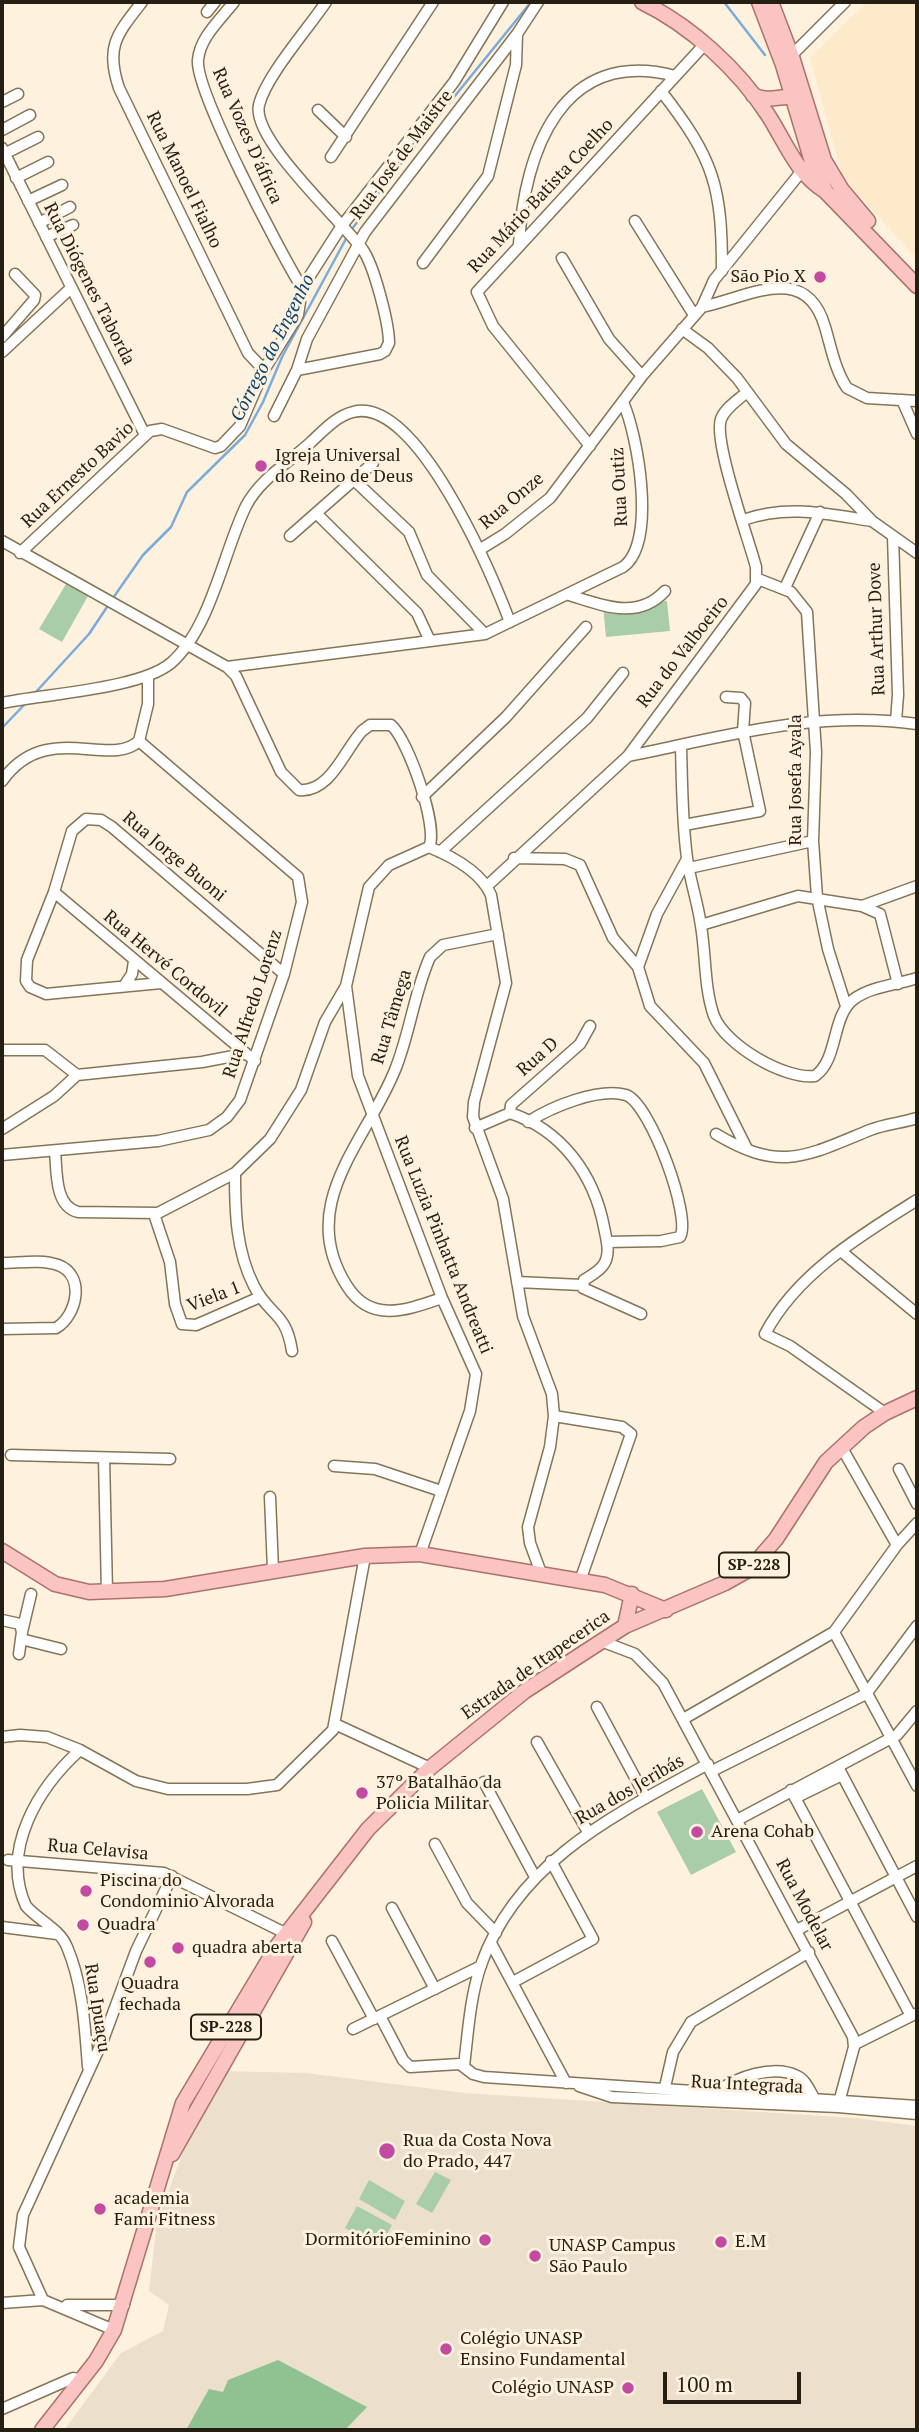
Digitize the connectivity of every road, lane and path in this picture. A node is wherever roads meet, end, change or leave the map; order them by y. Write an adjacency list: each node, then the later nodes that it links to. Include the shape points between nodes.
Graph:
1 (142, 2): 55 (street, Rua Manoel Fialho, via 113,46 116,78 247,353)
2 (215, 2): 12 (street)
3 (234, 2): 51 (street, Rua Vozes D'áfrica, via 200,49 198,76)
4 (326, 2): 40 (street, via 263,90 258,115 272,144)
5 (433, 2): 28 (street)
6 (503, 2): 40 (street, via 454,82)
7 (538, 2): 13 (street, Rua José de Maistre)
8 (642, 2): 14 (main road)
9 (760, 2): 15 (main road)
10 (771, 2): 15 (main road)
11 (845, 2): 15 (street)
12 (207, 12)
13 (517, 34): 42 (street, Rua José de Maistre); 45 (street, via 516,65 488,176)
14 (704, 45): 16 (street, Rua Mário Batista Coelho); 19 (main road)
15 (787, 59): 20 (main road); 22 (main road)
16 (675, 76): 17 (street, Rua Mário Batista Coelho); 43 (street, via 648,69 616,71 581,87 561,104 524,197)
17 (661, 91): 43 (street, Rua Mário Batista Coelho); 46 (street, via 697,142 717,185)
18 (18, 94): 21 (street)
19 (752, 94): 20 (main road, via 772,101); 25 (main road)
20 (788, 97): 22 (main road); 25 (main road); 32 (main road)
21 (2, 102)
22 (807, 102): 32 (main road)
23 (318, 110): 28 (street)
24 (30, 115): 26 (street)
25 (768, 116): 32 (main road, via 790,152)
26 (2, 130)
27 (38, 137): 29 (street)
28 (346, 137): 30 (street)
29 (3, 151): 33 (street, Rua Diógenes Taborda)
30 (331, 157)
31 (48, 162): 33 (street)
32 (816, 166): 46 (street, Rua Onze); 47 (main road); 49 (main road, via 825,192)
33 (16, 178): 35 (street, Rua Diógenes Taborda)
34 (62, 185): 35 (street)
35 (28, 201): 38 (street, Rua Diógenes Taborda)
36 (70, 207): 38 (street)
37 (635, 221): 52 (street)
38 (39, 223): 41 (street, Rua Diógenes Taborda)
39 (73, 225): 41 (street)
40 (343, 229): 42 (street); 51 (street)
41 (46, 237): 50 (street, Rua Diógenes Taborda)
42 (356, 243): 56 (street, Rua José de Maistre, via 307,339); 56 (street, via 374,281 389,336 387,349)
43 (519, 244): 65 (street, Rua Mário Batista Coelho, via 478,291 479,301 509,346)
44 (562, 258): 57 (street, via 609,339)
45 (423, 263)
46 (722, 271): 52 (street, Rua Onze)
47 (917, 273)
48 (15, 274): 54 (street, via 34,300)
49 (917, 286)
50 (71, 288): 54 (street); 64 (street, Rua Diógenes Taborda)
51 (302, 288): 55 (street, via 298,315)
52 (698, 311): 53 (street, Rua Onze); 59 (street, via 776,288 802,291 816,305 847,388 867,398)
53 (682, 329): 57 (street, Rua Onze); 58 (street, via 708,348)
54 (3, 343)
55 (264, 370): 64 (street, Rua Ernesto Bavio, via 240,426 221,446 207,447 162,429)
56 (297, 370): 62 (street, Rua José de Maistre)
57 (642, 376): 61 (street, Rua Onze)
58 (747, 392): 70 (street, via 727,409 719,426); 71 (street, via 786,444)
59 (902, 400): 60 (street); 63 (street)
60 (917, 401)
61 (623, 402): 65 (street, Rua Onze); 81 (street, Rua Outiz, via 639,470 638,548 623,567)
62 (274, 416)
63 (917, 434)
64 (145, 435): 76 (street, Rua Ernesto Bavio)
65 (591, 445): 75 (street, Rua Onze, via 550,498)
66 (373, 463): 67 (street)
67 (354, 480): 69 (street); 84 (street, via 409,532 427,575)
68 (820, 512): 70 (street, via 780,510); 71 (street); 79 (street)
69 (316, 513): 72 (street); 85 (street, via 417,613)
70 (743, 520): 78 (street)
71 (872, 521): 73 (street)
72 (290, 536)
73 (893, 536): 77 (street); 93 (street, Rua Arthur Dove)
74 (2, 541): 76 (street)
75 (479, 550): 82 (street); 86 (street, via 437,476 403,432 379,414 353,412 337,420 258,487)
76 (20, 552): 86 (street)
77 (917, 553)
78 (758, 579): 79 (street); 98 (street, Rua do Valboeiro)
79 (785, 588): 92 (street, Rua Josefa Ayala, via 799,598 807,612)
80 (665, 591): 81 (street, via 656,601 617,610)
81 (569, 595): 82 (street, Rua Outiz)
82 (510, 622): 84 (street, Rua Outiz)
83 (586, 627): 100 (street, via 506,717)
84 (485, 634): 85 (street, Rua Outiz)
85 (430, 641): 87 (street, Rua Outiz)
86 (188, 644): 87 (street); 89 (street)
87 (227, 667): 100 (street, via 236,676 292,787 304,791 317,788 362,731 379,724 391,725 400,733)
88 (623, 673): 104 (street, via 587,719)
89 (148, 677): 91 (street); 96 (street, via 148,704)
90 (726, 697): 95 (street, via 744,699)
91 (2, 703)
92 (814, 720): 93 (street); 95 (street); 102 (street, Rua Josefa Ayala)
93 (896, 721): 94 (street)
94 (917, 724)
95 (743, 731): 97 (street); 101 (street, via 760,811)
96 (139, 741): 99 (street, via 127,748 44,750 20,762); 116 (street, Rua Alfredo Lorenz, via 298,877 302,902)
97 (681, 745): 98 (street); 101 (street)
98 (628, 756): 105 (street, Rua do Valboeiro)
99 (2, 781)
100 (422, 797): 103 (street, via 432,835)
101 (684, 825): 106 (street)
102 (813, 841): 106 (street); 110 (street, Rua Josefa Ayala)
103 (429, 848): 104 (street); 121 (street, via 389,865 369,887)
104 (440, 852): 107 (street)
105 (514, 859): 107 (street, Rua do Valboeiro); 115 (street, via 565,859 580,865 613,938)
106 (688, 864): 112 (street); 115 (street, via 657,914)
107 (487, 886): 113 (street)
108 (917, 886): 111 (street)
109 (54, 892): 114 (street, Rua Hervé Cordovil); 116 (street, Rua Jorge Buoni, via 72,831 86,819 101,820); 120 (street, Rua Jorge Buoni, via 27,960 30,987 46,994)
110 (817, 897): 111 (street); 112 (street, via 783,899); 122 (street, Rua Josefa Ayala)
111 (862, 906): 119 (street, via 880,914)
112 (701, 925): 122 (street, via 715,1017 730,1039 760,1059 798,1076 815,1076 824,1067)
113 (498, 934): 129 (street, Rua Tâmega, via 443,945 429,957 396,1068); 132 (street, via 506,983 474,1102)
114 (134, 961): 118 (street, Rua Hervé Cordovil); 120 (street)
115 (638, 967): 135 (street, via 650,1006 704,1063)
116 (284, 974): 126 (street, Rua Alfredo Lorenz)
117 (917, 978): 119 (street)
118 (160, 983): 120 (street, Rua Jorge Buoni); 125 (street, Rua Hervé Cordovil)
119 (898, 984): 122 (street, via 871,990)
120 (124, 986)
121 (346, 986): 129 (street, Rua Luzia Pinhatta Andreatti, via 356,1064); 138 (street, via 325,1022 307,1078 286,1117)
122 (846, 1006)
123 (590, 1026): 128 (street, Rua D, via 580,1044 512,1105)
124 (2, 1050): 127 (street, via 45,1050)
125 (244, 1054): 126 (street, Rua Hervé Cordovil); 127 (street)
126 (255, 1061): 136 (street, Rua Alfredo Lorenz, via 240,1100 209,1130 158,1141)
127 (78, 1075): 133 (street)
128 (510, 1113): 131 (street); 132 (street)
129 (374, 1117): 147 (street, Rua Luzia Pinhatta Andreatti); 147 (street, Rua Tâmega, via 331,1196 327,1211 330,1247 345,1284 372,1309 405,1311)
130 (917, 1118): 135 (street, via 873,1129 802,1157 774,1157)
131 (528, 1122): 141 (street, via 569,1151 584,1169 600,1205); 141 (street, via 577,1099 621,1095 632,1099 651,1124 682,1211 683,1231 680,1237 661,1241)
132 (475, 1128): 144 (street, via 503,1199)
133 (2, 1129)
134 (716, 1134): 135 (street)
135 (746, 1147)
136 (55, 1151): 137 (street, Rua Alfredo Lorenz); 140 (street, via 62,1198 71,1210)
137 (2, 1155)
138 (235, 1173): 140 (street); 146 (street, via 239,1242)
139 (917, 1200): 142 (street)
140 (154, 1214): 146 (street, Viela 1, via 170,1262 180,1322 195,1325)
141 (607, 1242): 145 (street, via 603,1266)
142 (842, 1252): 149 (street); 153 (street, via 797,1287 765,1334 790,1346)
143 (2, 1262): 150 (street, via 57,1265 69,1273 76,1293 70,1316 56,1328)
144 (517, 1282): 145 (street); 154 (street, via 523,1316 550,1387)
145 (582, 1285): 148 (street, via 589,1294)
146 (260, 1297): 151 (street, via 287,1326)
147 (442, 1298): 161 (street, Rua Luzia Pinhatta Andreatti, via 471,1358 476,1382 471,1411)
148 (641, 1314)
149 (917, 1314)
150 (2, 1329)
151 (292, 1351)
152 (917, 1398): 153 (main road, Estrada de Itapecerica / SP-228)
153 (885, 1413): 155 (main road, Estrada de Itapecerica / SP-228)
154 (554, 1416): 170 (street, via 528,1527); 171 (street, via 629,1430 631,1438)
155 (842, 1448): 165 (street); 175 (main road, Estrada de Itapecerica / SP-228, via 818,1473 776,1539 750,1569)
156 (11, 1455): 157 (street)
157 (104, 1458): 158 (street); 172 (street)
158 (170, 1460)
159 (334, 1466): 161 (street, via 375,1469)
160 (899, 1469): 163 (street)
161 (441, 1491): 167 (street, Rua Luzia Pinhatta Andreatti)
162 (270, 1497): 169 (street)
163 (917, 1504)
164 (917, 1523): 165 (street)
165 (897, 1545): 179 (street)
166 (2, 1551): 172 (main road, via 55,1584)
167 (420, 1555): 168 (main road); 170 (main road)
168 (365, 1556): 169 (main road); 188 (street)
169 (273, 1570): 172 (main road, via 165,1589)
170 (541, 1573): 171 (main road)
171 (580, 1581): 174 (main road)
172 (107, 1592)
173 (31, 1594): 180 (street)
174 (632, 1594): 175 (main road); 177 (main road)
175 (666, 1609): 177 (main road, Estrada de Itapecerica / SP-228)
176 (2, 1620): 180 (street, via 19,1623)
177 (625, 1626): 181 (main road, Estrada de Itapecerica / SP-228)
178 (917, 1626): 184 (street)
179 (834, 1632): 184 (street); 187 (street)
180 (22, 1635): 182 (street); 183 (street)
181 (601, 1641): 187 (street, Rua Modelar, via 644,1660); 193 (main road, Estrada de Itapecerica / SP-228, via 510,1702)
182 (61, 1649)
183 (19, 1654)
184 (866, 1694): 190 (street); 194 (street, Rua dos Jeribás)
185 (597, 1707): 199 (street)
186 (917, 1711): 190 (street)
187 (685, 1718): 194 (street, Rua Modelar)
188 (335, 1724): 192 (street, via 327,1739 283,1781 266,1788 168,1789 136,1780); 193 (street)
189 (2, 1737): 192 (street, via 32,1735)
190 (890, 1739): 195 (street); 197 (street)
191 (537, 1742): 201 (street)
192 (80, 1750): 203 (street, Rua Ipuaçu, via 21,1814 13,1829)
193 (430, 1768): 215 (main road, Estrada de Itapecerica / SP-228, via 368,1829)
194 (710, 1768): 199 (street, Rua dos Jeribás); 200 (street, Rua Modelar)
195 (840, 1771): 198 (street); 208 (street)
196 (484, 1782): 207 (street)
197 (917, 1784)
198 (793, 1794): 200 (street); 209 (street)
199 (646, 1798): 201 (street, Rua dos Jeribás)
200 (739, 1819): 213 (street, Rua Modelar)
201 (588, 1832): 204 (street, Rua dos Jeribás)
202 (435, 1844): 216 (street, via 467,1903)
203 (8, 1860): 206 (street, Rua Celavisa); 214 (street, Rua Ipuaçu, via 15,1892)
204 (551, 1861): 207 (street, Rua dos Jeribás); 220 (street, via 593,1939)
205 (917, 1867): 208 (street)
206 (172, 1876): 215 (street, Rua Celavisa); 227 (street)
207 (535, 1877): 216 (street, Rua dos Jeribás)
208 (897, 1878): 209 (street); 211 (street)
209 (852, 1902): 213 (street); 222 (street)
210 (392, 1908): 221 (street)
211 (917, 1917)
212 (2, 1927): 214 (street)
213 (797, 1930): 218 (street, Rua Modelar)
214 (57, 1934): 227 (street, Rua Ipuaçu, via 68,1948 78,1985)
215 (291, 1936): 236 (main road, Estrada de Itapecerica / SP-228, via 159,2180)
216 (494, 1938): 219 (street, Rua dos Jeribás); 220 (street)
217 (332, 1941): 223 (street)
218 (809, 1952): 225 (street, Rua Modelar); 229 (street, via 691,2022 673,2052)
219 (481, 1966): 221 (street); 226 (street, Rua dos Jeribás)
220 (513, 1982): 228 (street)
221 (435, 1989): 223 (street)
222 (914, 2015): 225 (street)
223 (377, 2018): 224 (street); 226 (street, Rua Integrada, via 410,2067)
224 (353, 2029)
225 (855, 2044): 232 (street)
226 (464, 2066): 228 (street, Rua Integrada, via 484,2077)
227 (88, 2070): 235 (street, via 21,2227 22,2257)
228 (571, 2084): 229 (street, Rua Integrada); 232 (street, Rua Integrada, via 612,2097)
229 (665, 2087): 230 (street, Rua Integrada)
230 (717, 2092): 231 (street, Rua Integrada); 231 (street, via 755,2072 792,2074 803,2080)
231 (814, 2098): 232 (street, Rua Integrada)
232 (839, 2104): 233 (street, Rua Integrada); 234 (street, Rua Integrada)
233 (917, 2106)
234 (917, 2115)
235 (43, 2300): 237 (street); 238 (street)
236 (129, 2301): 238 (street); 239 (main road, Estrada de Itapecerica / SP-228)
237 (2, 2304)
238 (57, 2305): 239 (street)
239 (114, 2330): 240 (main road, Estrada de Itapecerica / SP-228)
240 (82, 2380): 241 (street, via 73,2378); 242 (main road, Estrada de Itapecerica / SP-228)
241 (2, 2409)
242 (42, 2430)

